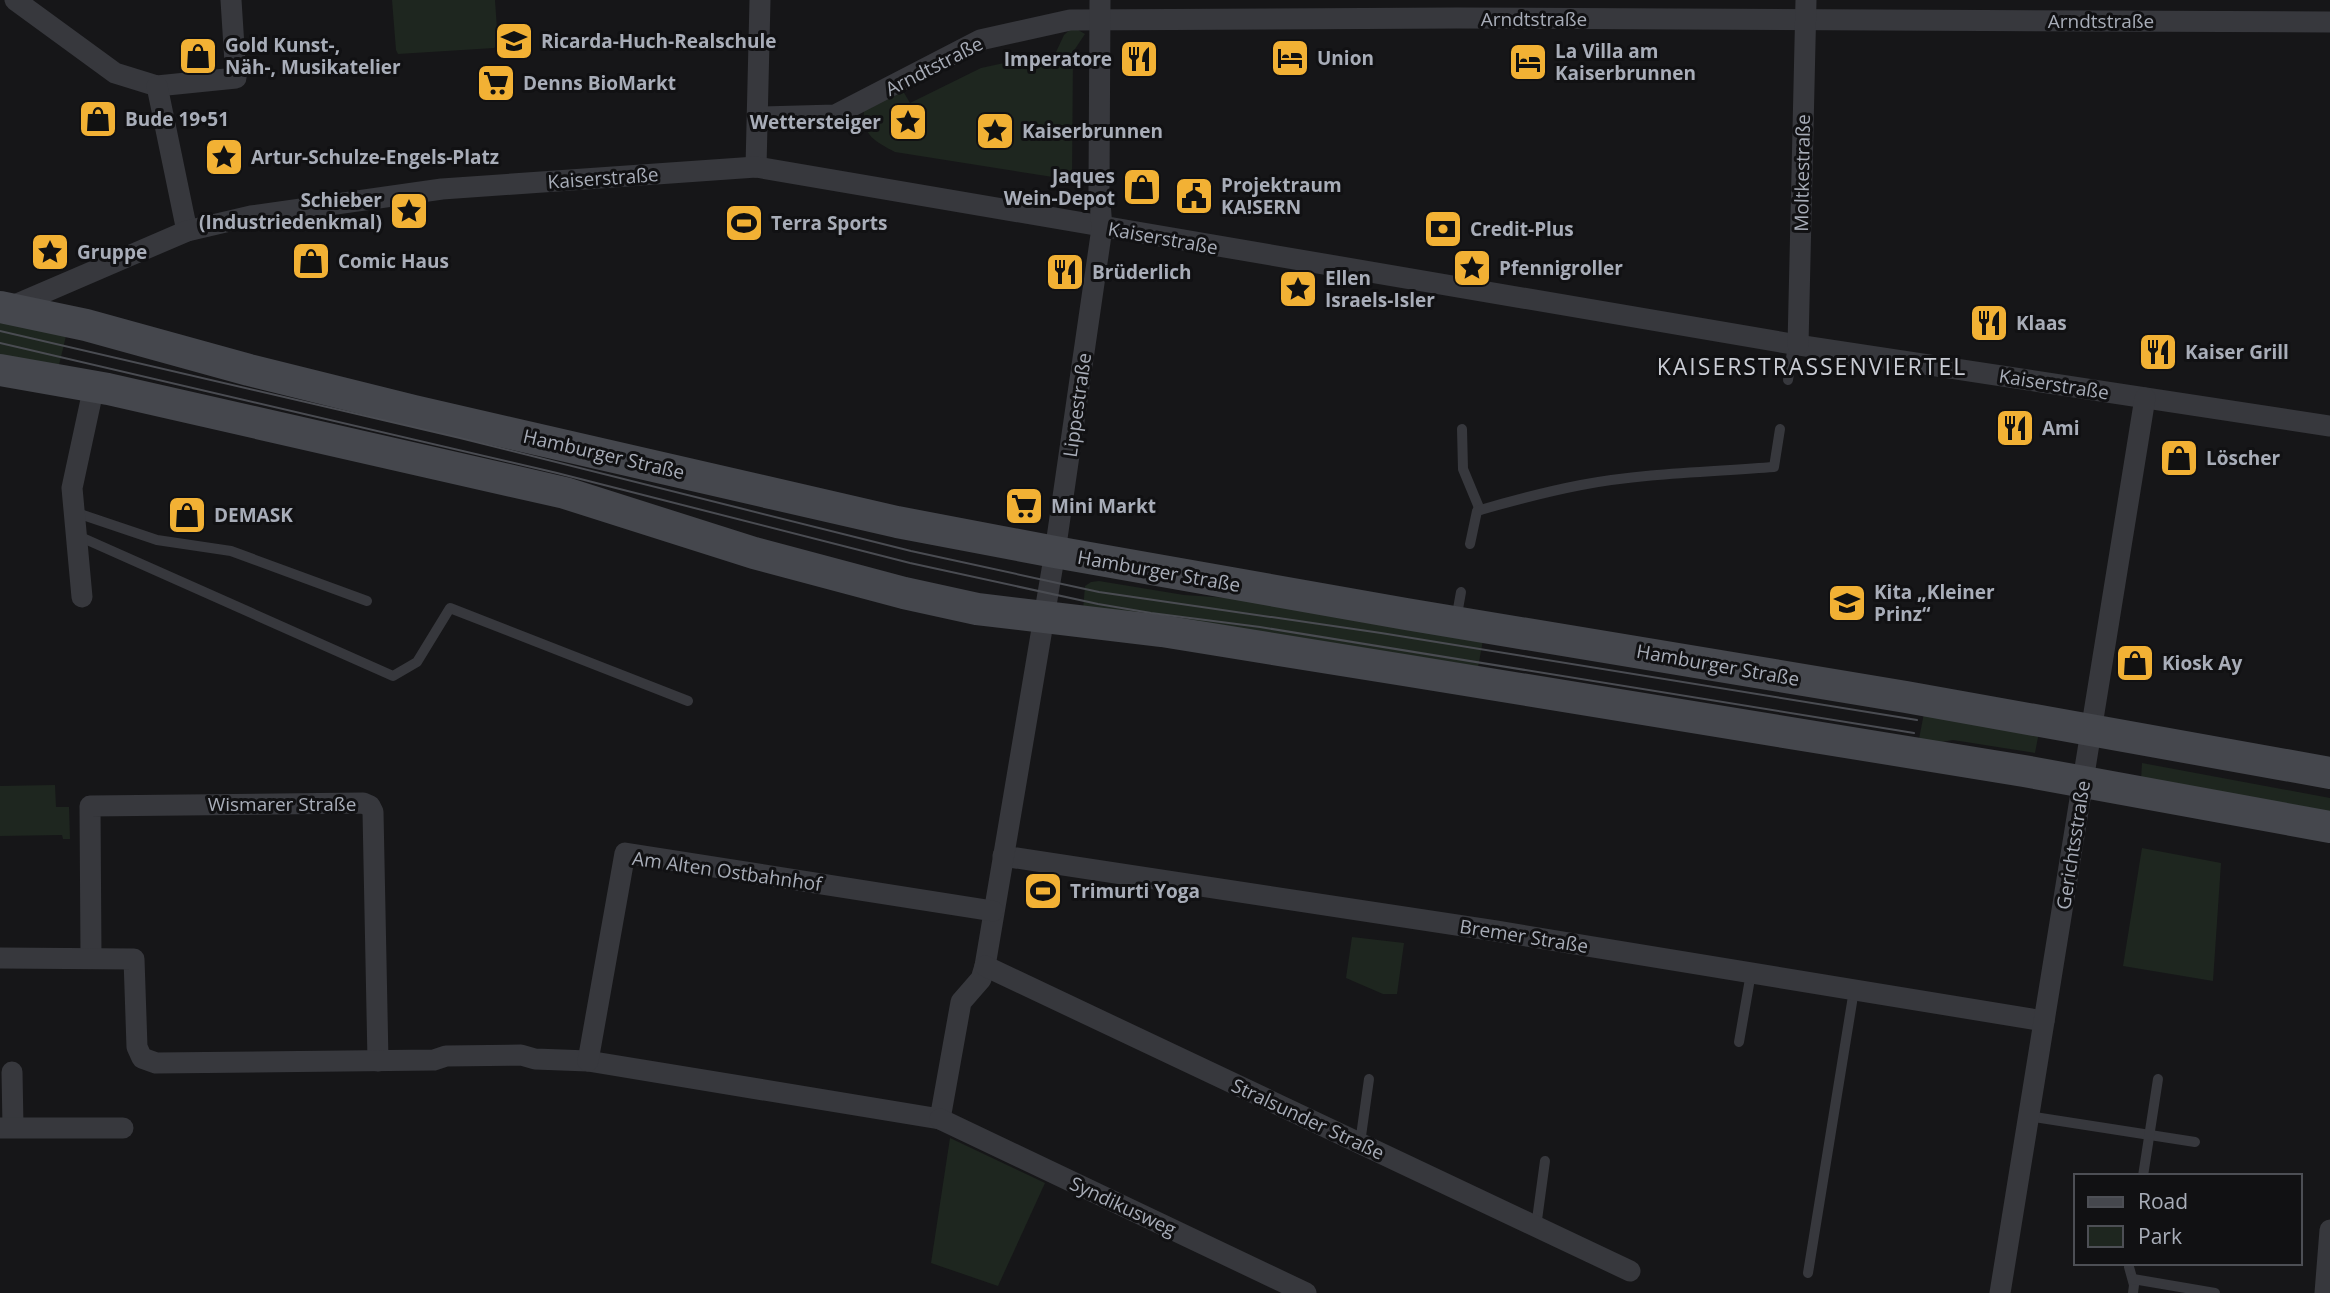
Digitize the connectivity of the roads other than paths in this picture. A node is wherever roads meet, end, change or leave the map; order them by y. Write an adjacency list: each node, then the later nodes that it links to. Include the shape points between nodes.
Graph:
1 (15, 0): 7 (street, via 115,73)
2 (231, 0): 7 (street, via 236,78)
3 (760, 0): 8 (street)
4 (1100, 10): 5 (street, Arndtstraße, via 1470,18); 8 (street, Arndtstraße, via 980,40 835,116); 10 (street, Lippestraße)
5 (1806, 10): 6 (street, Arndtstraße); 13 (street, Moltkestraße)
6 (2330, 22)
7 (157, 86): 11 (street)
8 (758, 117): 9 (street)
9 (756, 167): 10 (street, Kaiserstraße); 11 (street, Kaiserstraße, via 442,189 251,216)
10 (1102, 228): 13 (street, Kaiserstraße); 25 (street, Lippestraße)
11 (187, 231): 12 (street, Kaiserstraße)
12 (4, 308): 25 (main road, Hamburger Straße, via 414,411 897,522)
13 (1795, 345): 15 (lane); 17 (street, Kaiserstraße)
14 (0, 370): 16 (main road)
15 (1788, 380)
16 (93, 386): 22 (street, via 72,488); 29 (main road, via 565,494 754,553 904,593)
17 (2145, 398): 18 (street, Kaiserstraße); 32 (street, Gerichtsstraße)
18 (2330, 426)
19 (1462, 429): 21 (lane, via 1463,469)
20 (1780, 429): 21 (lane, via 1774,467 1627,478)
21 (1480, 510): 24 (lane)
22 (74, 512): 23 (street); 28 (lane, via 157,540 231,551)
23 (76, 535): 27 (street); 31 (lane, via 393,676 417,662 450,608)
24 (1470, 544)
25 (1053, 567): 29 (street); 30 (main road, Hamburger Straße)
26 (1461, 592): 30 (lane)
27 (82, 597)
28 (367, 601)
29 (1044, 619): 34 (main road, via 1176,633); 36 (street)
30 (1455, 623): 32 (main road, Hamburger Straße)
31 (688, 701)
32 (2092, 729): 33 (main road, Hamburger Straße); 34 (street, Gerichtsstraße)
33 (2330, 773)
34 (2083, 781): 35 (main road); 43 (street, Gerichtsstraße)
35 (2330, 827)
36 (1003, 856): 37 (street); 41 (street, Bremer Straße)
37 (993, 911): 40 (street); 46 (street, Am Alten Ostbahnhof, via 625,853)
38 (91, 957): 39 (street); 45 (street, via 134,959 137,1047 142,1058 156,1063); 45 (street, Wismarer Straße, via 90,806 363,803 373,812)
39 (0, 958)
40 (985, 966): 51 (street, via 981,979 961,1002); 56 (street, Stralsunder Straße)
41 (1751, 972): 42 (street, Bremer Straße); 44 (lane)
42 (1853, 990): 43 (street, Bremer Straße); 63 (lane)
43 (2044, 1021): 50 (street, Gerichtsstraße)
44 (1739, 1042)
45 (378, 1061): 46 (street, via 521,1055)
46 (589, 1061): 51 (street)
47 (12, 1072): 52 (street)
48 (1368, 1079): 56 (lane)
49 (2158, 1079): 54 (lane)
50 (2028, 1116): 54 (lane); 66 (street, Gerichtsstraße)
51 (940, 1119): 65 (street, Syndikusweg)
52 (6, 1128): 53 (street)
53 (122, 1128)
54 (2149, 1135): 55 (lane); 58 (lane)
55 (2195, 1142)
56 (1360, 1143): 59 (street, Stralsunder Straße)
57 (1545, 1161): 59 (lane)
58 (2143, 1174)
59 (1536, 1227): 62 (street, Stralsunder Straße)
60 (2330, 1230): 69 (street)
61 (2129, 1266): 64 (lane)
62 (1630, 1271)
63 (1808, 1273)
64 (2133, 1279): 67 (lane); 68 (lane)
65 (1306, 1293)
66 (2000, 1293)
67 (2133, 1293)
68 (2215, 1293)
69 (2325, 1293)

